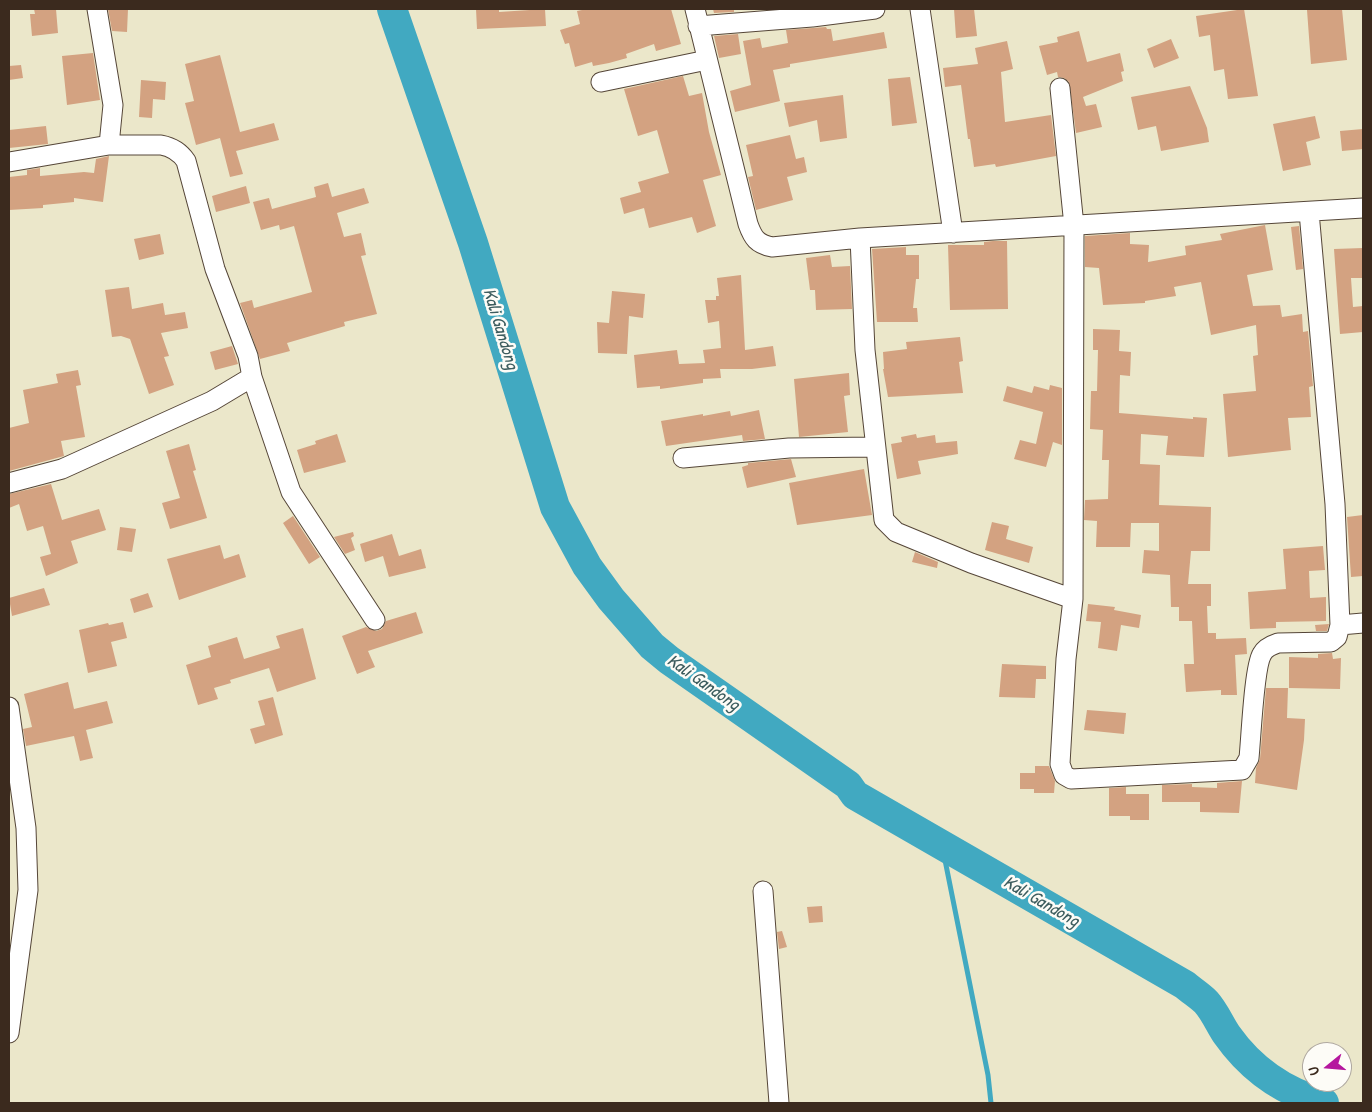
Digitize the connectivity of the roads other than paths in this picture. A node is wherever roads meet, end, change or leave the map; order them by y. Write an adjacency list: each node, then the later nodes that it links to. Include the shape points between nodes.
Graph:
1 (98, 9): 8 (street, via 113,105)
2 (875, 9): 4 (street, via 812,17)
3 (920, 9): 13 (street)
4 (697, 17): 5 (street)
5 (707, 60): 6 (street); 14 (street, via 751,231 763,245 772,247)
6 (601, 82)
7 (1060, 88): 12 (street)
8 (109, 145): 9 (street); 15 (street, via 170,147 186,161 215,269 248,356)
9 (9, 162)
10 (1363, 208): 11 (street)
11 (1309, 212): 12 (street); 22 (street, via 1335,504)
12 (1074, 226): 13 (street); 19 (street)
13 (953, 233): 14 (street)
14 (860, 238): 16 (street)
15 (252, 377): 18 (street, via 212,401 62,469); 20 (street, via 291,492)
16 (874, 447): 17 (street, via 789,448); 19 (street, via 884,520 896,532)
17 (683, 458)
18 (9, 483)
19 (1073, 600): 22 (street, via 1060,764 1064,775 1071,779 1242,770 1249,758 1262,654 1278,643 1331,642 1337,637)
20 (375, 620)
21 (1363, 623): 22 (street)
22 (1340, 624)
23 (9, 707): 25 (street, via 26,828 28,890)
24 (764, 891): 26 (street)
25 (9, 1032)
26 (779, 1103)

